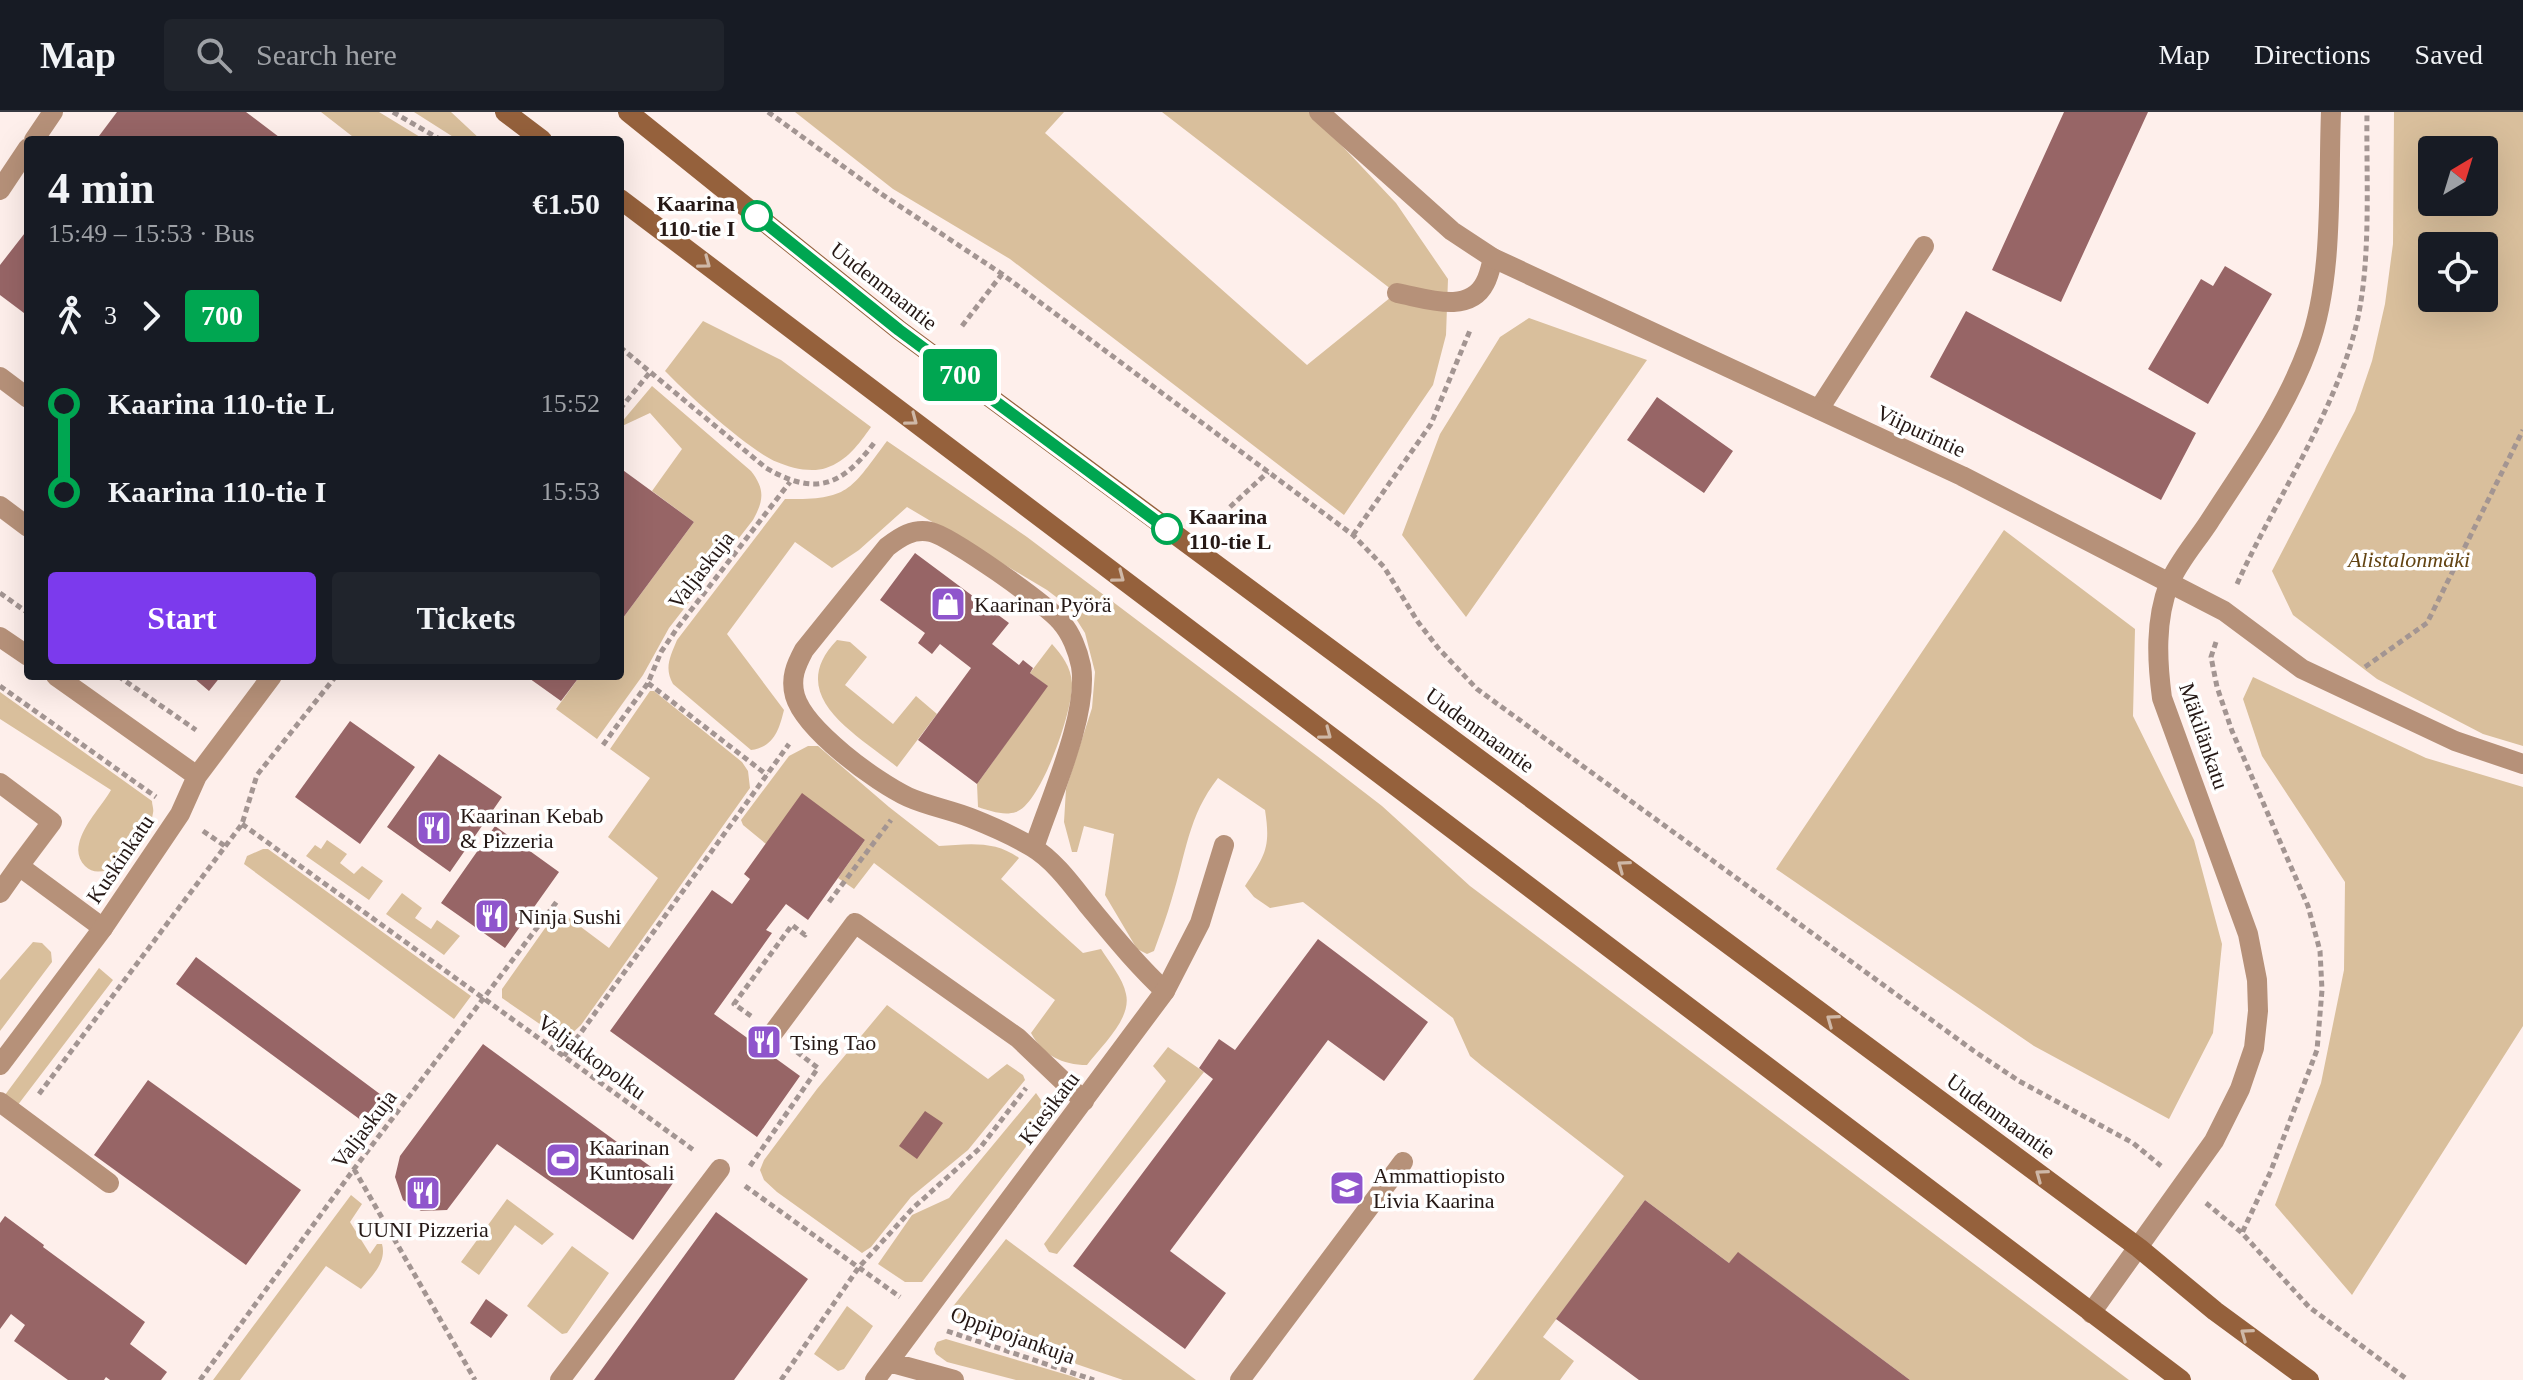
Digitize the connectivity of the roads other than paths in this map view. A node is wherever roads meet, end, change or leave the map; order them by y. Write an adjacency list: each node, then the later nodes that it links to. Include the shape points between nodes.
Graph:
1 (53, 112): 6 (street)
2 (505, 112): 7 (main road)
3 (628, 112): 40 (main road, Uudenmaantie, one-way to 3, via 899,330)
4 (1319, 112): 12 (street, Viipurintie, via 1452,231)
5 (2331, 112): 19 (street, Mäkilänkatu, via 2325,271 2309,345 2265,434)
6 (37, 136)
7 (537, 136)
8 (24, 154): 9 (street)
9 (0, 190)
10 (624, 202): 41 (main road, one-way to 41)
11 (1924, 246): 16 (street)
12 (1493, 258): 13 (street, via 1485,284 1473,297 1455,303); 16 (street, Viipurintie)
13 (1397, 293)
14 (0, 377): 15 (street)
15 (24, 395)
16 (1819, 409): 19 (street, Viipurintie)
17 (0, 506): 18 (street)
18 (24, 524)
19 (2170, 583): 24 (street, Viipurintie, via 2224,611 2302,669 2455,741); 40 (street, Mäkilänkatu, via 2160,617 2162,698 2248,934 2258,1011 2254,1048 2214,1141)
20 (0, 637): 21 (street)
21 (24, 653)
22 (269, 680): 25 (street, Kuskinkatu)
23 (78, 682): 25 (street)
24 (2523, 764)
25 (197, 776): 31 (street, Kuskinkatu, via 180,814)
26 (0, 783): 29 (street, via 52,822)
27 (1224, 845): 32 (street, Kiesikatu, via 1200,923)
28 (1034, 848): 28 (street, via 889,786 833,745 796,699 795,666 804,650 901,536 932,532 1050,609 1081,664 1079,715); 32 (street)
29 (19, 866): 30 (street); 31 (street)
30 (0, 893)
31 (103, 928): 34 (street, Kuskinkatu)
32 (1165, 991): 35 (street, Kiesikatu)
33 (773, 1033): 35 (street, via 855,923 1018,1038)
34 (0, 1065)
35 (1084, 1101): 42 (street, Kiesikatu)
36 (0, 1102): 39 (street)
37 (1403, 1162): 46 (street)
38 (720, 1169): 43 (street)
39 (109, 1183)
40 (2139, 1248): 41 (street, Mäkilänkatu); 48 (main road, Uudenmaantie, one-way to 40)
41 (2091, 1313): 47 (main road)
42 (889, 1362): 44 (street, Kiesikatu); 45 (street)
43 (560, 1380)
44 (875, 1380)
45 (954, 1380)
46 (1240, 1380)
47 (2181, 1380)
48 (2309, 1380)

